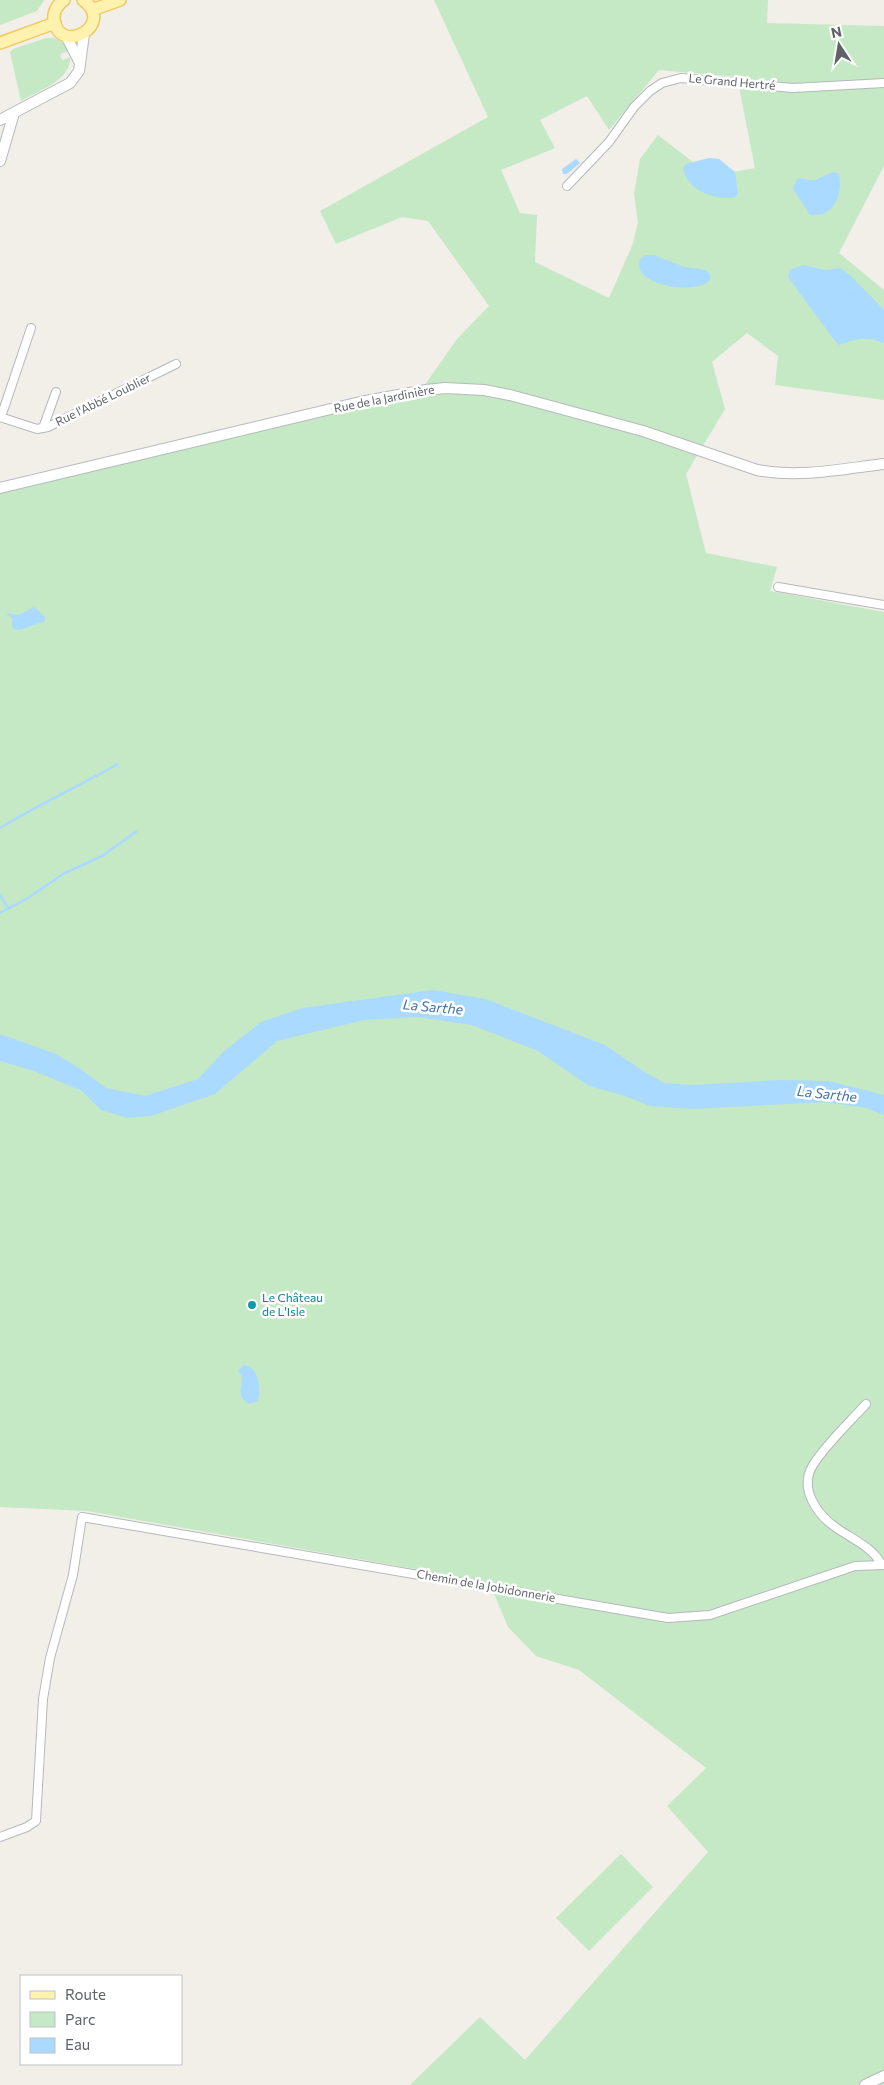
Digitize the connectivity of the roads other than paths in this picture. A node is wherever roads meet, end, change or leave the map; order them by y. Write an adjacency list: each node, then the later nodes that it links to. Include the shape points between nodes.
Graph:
1 (63, 0): 5 (main road, via 55,11)
2 (83, 0): 4 (main road)
3 (120, 0): 4 (main road)
4 (92, 10): 6 (main road, via 92,23)
5 (55, 23): 7 (main road); 8 (main road)
6 (84, 34): 7 (main road); 9 (street)
7 (66, 36): 9 (street)
8 (0, 43)
9 (80, 63): 11 (street, via 70,83)
10 (884, 83): 14 (street, Le Grand Hertré, via 794,88 681,78 662,83 634,107 609,142)
11 (14, 113): 12 (street); 13 (street)
12 (0, 120)
13 (0, 161)
14 (567, 186)
15 (31, 328): 18 (street)
16 (176, 364): 19 (street, Rue l'Abbé Loublier)
17 (56, 392): 19 (street)
18 (0, 417): 19 (street, Rue l'Abbé Loublier)
19 (43, 428)
20 (884, 464): 21 (street, Rue de la Jardinière, via 775,474 643,431 510,395 445,388 385,397)
21 (0, 488)
22 (778, 587): 23 (street)
23 (884, 605)
24 (866, 1404): 25 (street, via 812,1466 808,1479 815,1509 824,1520 876,1555)
25 (883, 1565): 26 (street, Chemin de la Jobidonnerie, via 855,1566 710,1615 668,1618 82,1517 73,1575 50,1658 43,1699 36,1821)
26 (0, 1837)
27 (884, 2076): 28 (street)
28 (865, 2085)

